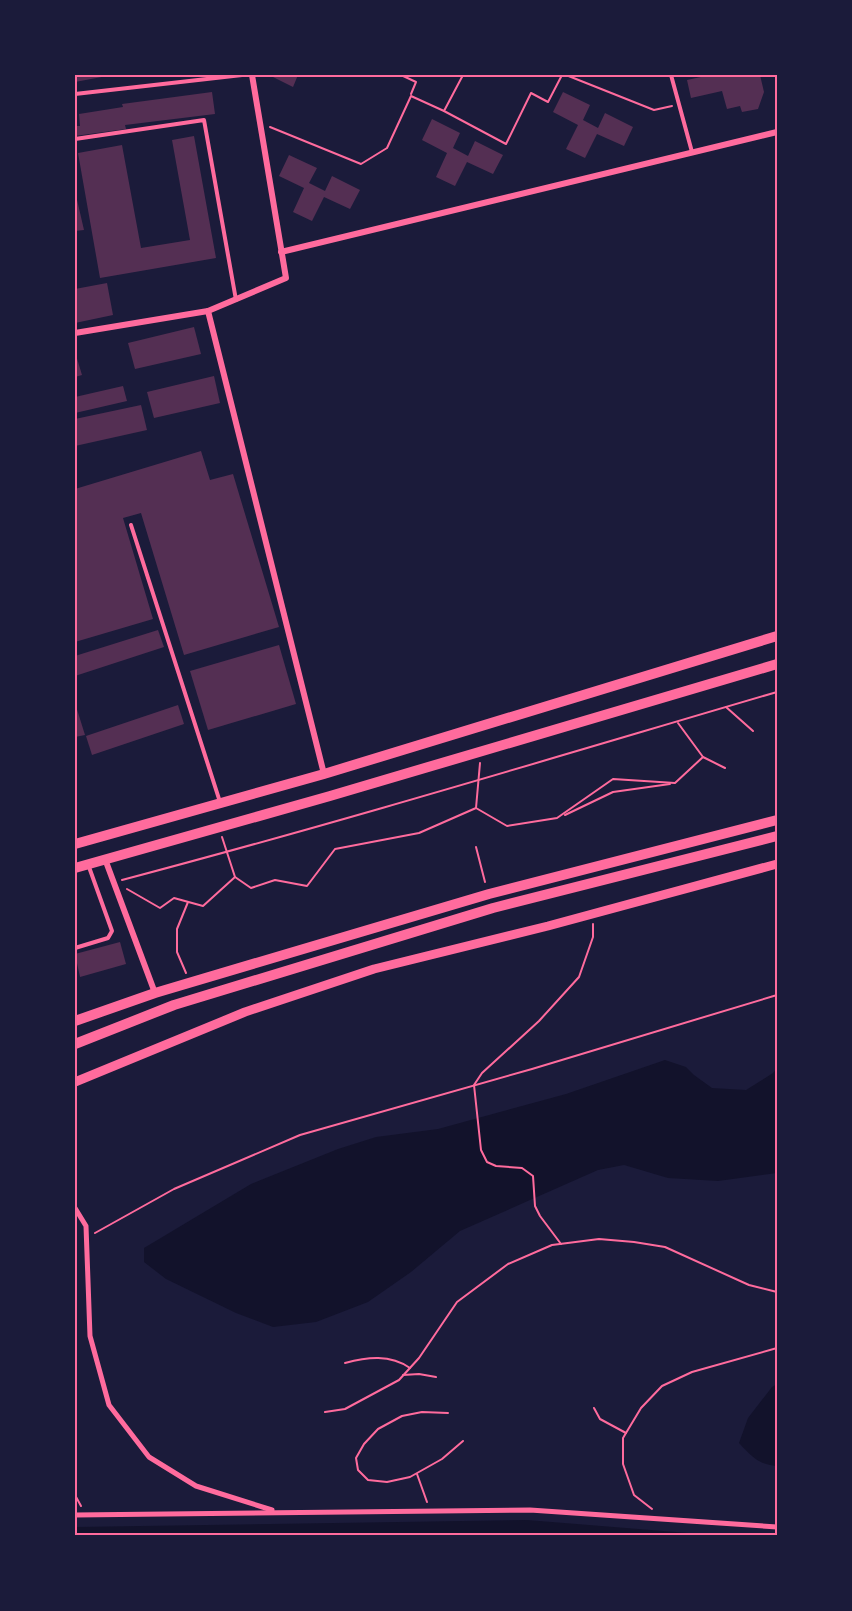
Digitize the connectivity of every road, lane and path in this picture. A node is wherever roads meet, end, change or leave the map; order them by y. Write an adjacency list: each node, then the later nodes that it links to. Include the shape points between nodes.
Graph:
1 (242, 75): 7 (lane)
2 (252, 75): 11 (street)
3 (401, 75): 8 (path, via 417,82)
4 (463, 75): 10 (path)
5 (564, 75): 9 (path, via 654,110); 10 (path, via 548,102 531,93 506,144)
6 (670, 75): 9 (lane)
7 (75, 94)
8 (411, 96): 10 (path); 11 (path, via 387,148 361,164)
9 (679, 104): 14 (lane)
10 (444, 111)
11 (260, 123): 15 (street)
12 (777, 132): 14 (street)
13 (75, 139): 16 (lane, via 204,120)
14 (692, 153): 15 (street)
15 (281, 252): 16 (street, via 285,278)
16 (236, 300): 17 (street)
17 (208, 311): 18 (street); 29 (street)
18 (75, 333)
19 (131, 525): 32 (lane)
20 (777, 636): 29 (main road)
21 (777, 664): 26 (main road)
22 (777, 692): 23 (path)
23 (726, 707): 24 (path); 25 (path)
24 (677, 722): 27 (path); 30 (path)
25 (753, 731)
26 (481, 751): 30 (path); 36 (main road)
27 (703, 757): 28 (path); 31 (path)
28 (725, 768)
29 (324, 774): 32 (main road)
30 (478, 780): 33 (path); 40 (path)
31 (675, 783): 34 (path, via 613,792); 34 (path, via 613,779)
32 (220, 803): 38 (main road)
33 (476, 807): 34 (path, via 507,826); 45 (path, via 419,833 335,849 307,886 275,880 251,888)
34 (557, 818)
35 (777, 820): 47 (main road)
36 (219, 827): 40 (path); 41 (main road)
37 (777, 836): 55 (main road, via 494,908 174,1005)
38 (75, 844)
39 (476, 847): 47 (path)
40 (227, 852): 45 (path); 46 (path)
41 (105, 859): 42 (main road); 46 (street)
42 (88, 864): 44 (main road); 50 (lane, via 112,931 108,938)
43 (777, 864): 49 (street)
44 (75, 867)
45 (235, 877): 48 (path, via 203,906)
46 (114, 882): 48 (path, via 160,909 174,898); 52 (street)
47 (489, 894): 51 (main road)
48 (188, 902): 51 (path, via 177,929 177,952)
49 (592, 914): 56 (street, via 374,969 245,1012); 57 (path, via 593,937 579,977)
50 (75, 948)
51 (190, 982): 52 (main road)
52 (154, 993): 54 (main road)
53 (777, 995): 57 (path)
54 (75, 1021)
55 (75, 1044)
56 (75, 1082)
57 (474, 1085): 59 (path, via 300,1135 174,1189); 60 (path, via 481,1150 487,1162 496,1167 522,1168 533,1176 535,1206)
58 (75, 1208): 59 (street, via 86,1226)
59 (86, 1238): 75 (street, via 90,1336 109,1405 155,1461 196,1486)
60 (561, 1244): 61 (path, via 599,1239 665,1247 749,1285); 64 (path, via 508,1264 457,1302)
61 (777, 1292)
62 (777, 1348): 70 (path, via 692,1372 662,1386 641,1408)
63 (345, 1363): 64 (path, via 363,1358 383,1359 400,1361)
64 (410, 1368): 65 (path)
65 (403, 1375): 66 (path); 68 (path, via 345,1409)
66 (436, 1377)
67 (594, 1408): 70 (path, via 600,1419)
68 (325, 1412)
69 (448, 1413): 72 (path, via 402,1416 378,1429 356,1458 358,1470 368,1480 387,1482)
70 (626, 1433): 78 (path, via 623,1464 634,1495)
71 (462, 1441): 72 (path)
72 (417, 1474): 74 (path)
73 (75, 1495): 76 (path)
74 (430, 1511): 75 (street); 78 (street, via 531,1510)
75 (279, 1512): 76 (street)
76 (84, 1514): 77 (street)
77 (75, 1515)
78 (667, 1519): 79 (street)
79 (777, 1527)

